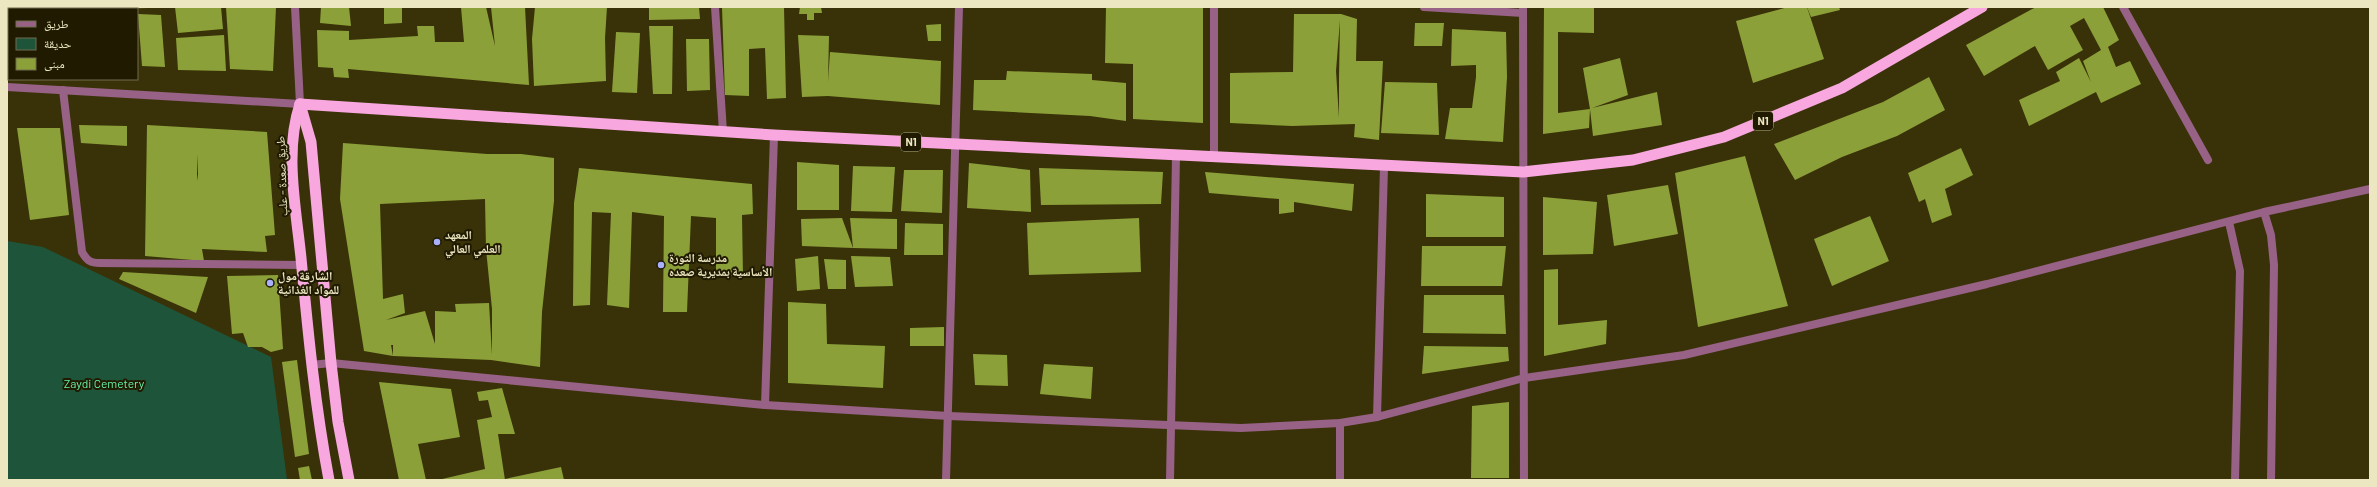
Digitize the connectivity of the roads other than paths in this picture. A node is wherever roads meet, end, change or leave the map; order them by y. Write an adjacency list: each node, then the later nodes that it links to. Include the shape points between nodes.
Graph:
1 (295, 7): 11 (street)
2 (715, 7): 12 (street)
3 (959, 7): 14 (street)
4 (1214, 7): 16 (street)
5 (1424, 7): 8 (street)
6 (1982, 7): 19 (highway, N1, via 1842,88 1724,137 1633,160)
7 (2123, 7): 17 (street)
8 (1523, 10): 19 (street)
9 (7, 87): 10 (street)
10 (63, 90): 11 (street); 23 (street, via 82,252 86,259 96,263)
11 (300, 104): 12 (highway, N1); 23 (highway, طريق صعدة - علب, via 292,142); 24 (highway, via 311,142)
12 (723, 132): 13 (highway, N1)
13 (774, 135): 14 (highway, N1); 27 (street)
14 (954, 144): 15 (highway, N1); 28 (street)
15 (1176, 156): 16 (highway, N1); 31 (street)
16 (1214, 158): 18 (highway, N1)
17 (2208, 160)
18 (1384, 167): 19 (highway, N1); 29 (street)
19 (1523, 172): 26 (street)
20 (2370, 189): 21 (street)
21 (2264, 212): 22 (street); 39 (street, via 2271,235 2274,265)
22 (2229, 222): 26 (street, via 1987,284 1684,355); 38 (street, via 2240,271)
23 (301, 265): 25 (highway, طريق صعدة - علب)
24 (331, 363): 25 (street); 27 (street); 33 (highway, via 338,422)
25 (311, 365): 32 (highway, طريق صعدة - علب)
26 (1524, 378): 29 (street); 37 (street)
27 (765, 405): 28 (street)
28 (949, 416): 31 (street); 34 (street)
29 (1377, 417): 30 (street)
30 (1340, 423): 31 (street, via 1241,428); 36 (street)
31 (1172, 425): 35 (street)
32 (329, 480)
33 (350, 480)
34 (946, 480)
35 (1170, 480)
36 (1340, 480)
37 (1524, 480)
38 (2235, 480)
39 (2271, 480)

